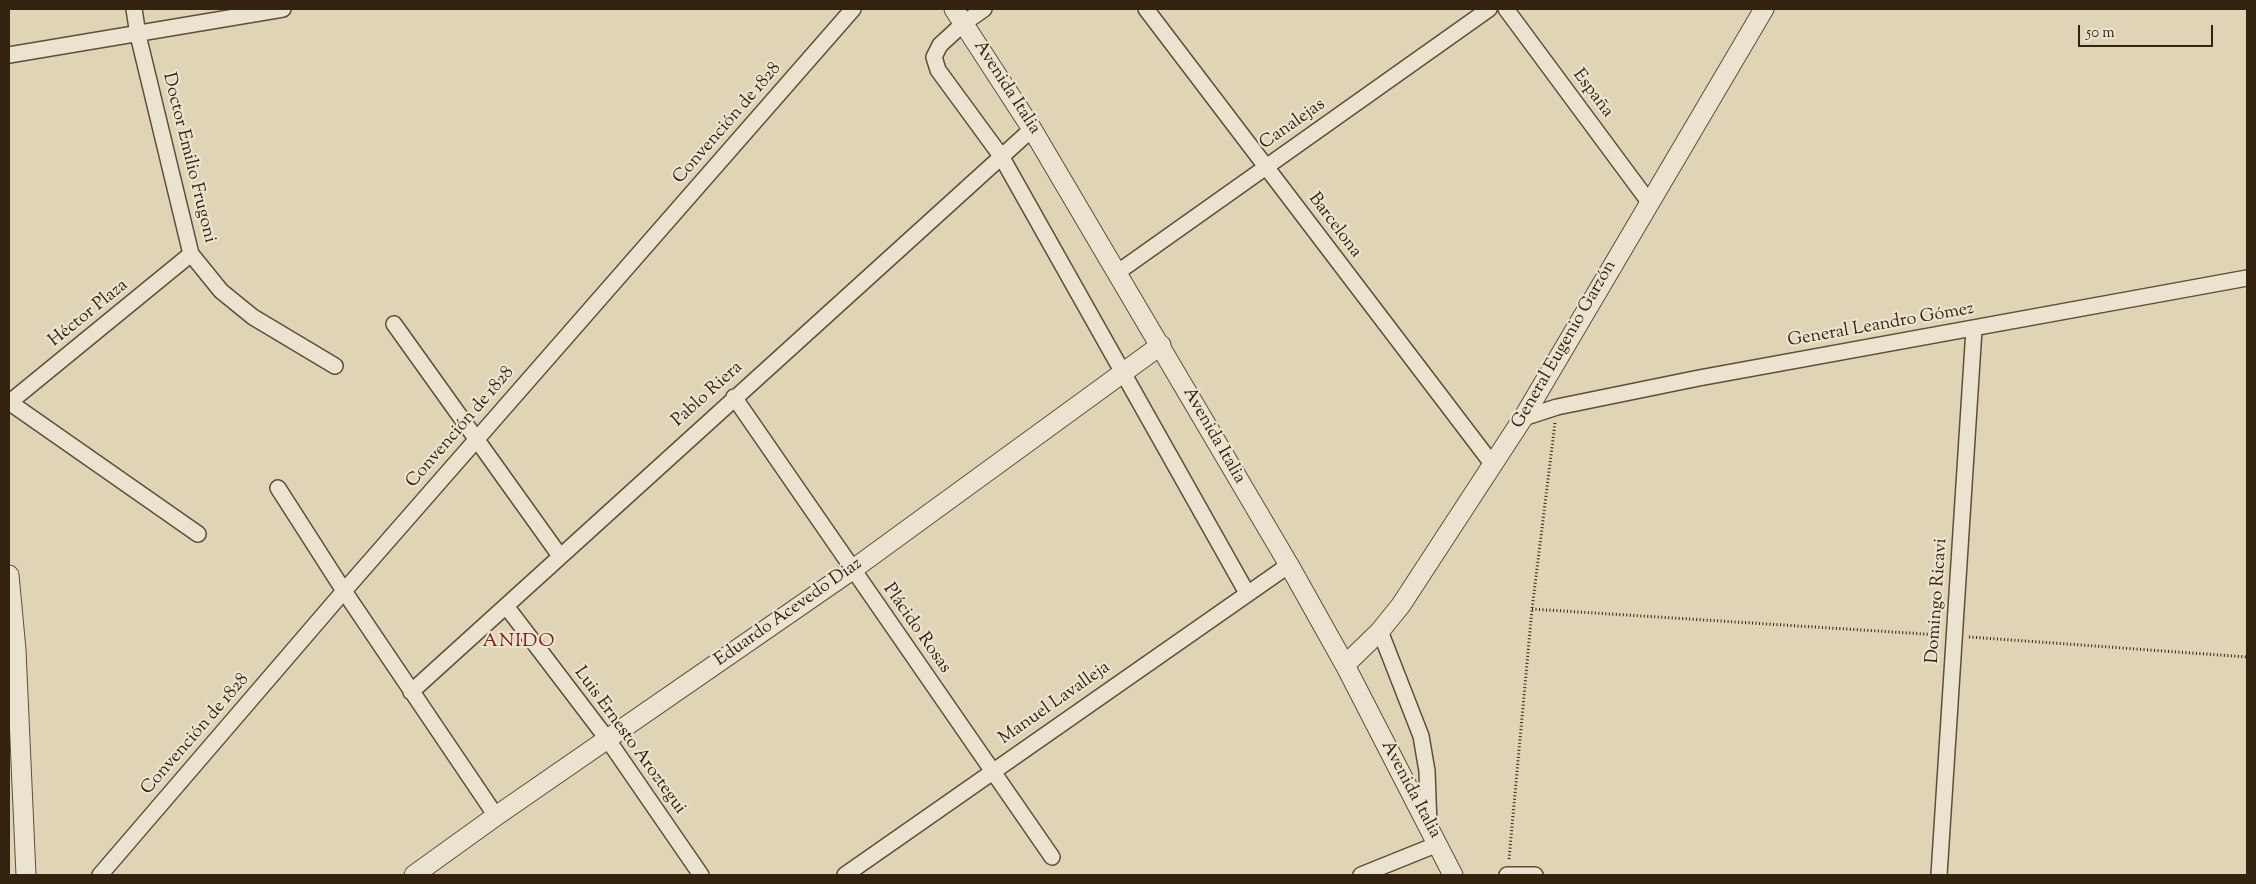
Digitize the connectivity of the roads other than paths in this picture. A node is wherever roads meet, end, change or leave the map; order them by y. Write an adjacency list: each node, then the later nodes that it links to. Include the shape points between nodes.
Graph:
1 (134, 9): 10 (street, Doctor Emilio Frugoni)
2 (283, 9): 10 (street)
3 (853, 9): 27 (street, Convención de 1828)
4 (984, 9): 9 (street)
5 (1146, 9): 14 (street, Barcelona)
6 (1489, 9): 14 (street, Canalejas)
7 (1506, 9): 15 (street, España)
8 (1764, 9): 15 (street, General Eugenio Garzón)
9 (959, 16): 12 (street, Avenida Italia); 13 (street, via 934,57 938,70)
10 (138, 35): 11 (street); 16 (street, Doctor Emilio Frugoni)
11 (9, 55)
12 (1032, 129): 13 (street, Pablo Riera); 17 (street, Avenida Italia)
13 (1001, 156): 23 (street); 24 (street, Pablo Riera)
14 (1266, 167): 17 (street, Canalejas); 28 (street, Barcelona)
15 (1649, 202): 26 (street, General Eugenio Garzón)
16 (191, 254): 22 (street, Doctor Emilio Frugoni, via 221,291 252,317); 25 (street, Héctor Plaza)
17 (1118, 272): 21 (street, Avenida Italia)
18 (2247, 278): 20 (street, General Leandro Gómez)
19 (394, 324): 27 (street)
20 (1974, 329): 26 (street, General Leandro Gómez, via 1699,378); 56 (street, Domingo Ricavi)
21 (1160, 345): 23 (street, Eduardo Acevedo Diaz); 32 (street, Avenida Italia)
22 (335, 366)
23 (1122, 373): 33 (street, Eduardo Acevedo Diaz); 36 (street)
24 (734, 397): 31 (street, Pablo Riera); 33 (street, Plácido Rosas)
25 (9, 402): 30 (street, Héctor Plaza)
26 (1523, 418): 28 (street, General Eugenio Garzón)
27 (477, 438): 31 (street); 35 (street, Convención de 1828)
28 (1493, 465): 38 (street, General Eugenio Garzón, via 1401,605)
29 (278, 488): 35 (street)
30 (198, 534)
31 (560, 556): 37 (street, Pablo Riera)
32 (1288, 565): 36 (street, Manuel Lavalleja); 40 (street, Avenida Italia)
33 (852, 570): 42 (street, Eduardo Acevedo Diaz); 43 (street, Plácido Rosas)
34 (9, 575): 39 (street)
35 (344, 591): 41 (street); 48 (street, Convención de 1828)
36 (1247, 593): 43 (street, Manuel Lavalleja)
37 (506, 606): 41 (street, Pablo Riera); 42 (street, Luis Ernesto Aroztegui)
38 (1380, 631): 40 (street, General Eugenio Garzón); 45 (street, via 1421,736)
39 (13, 651): 47 (street)
40 (1345, 665): 45 (street, Avenida Italia)
41 (412, 692): 44 (street)
42 (608, 740): 44 (street, Eduardo Acevedo Diaz); 50 (street, Luis Ernesto Aroztegui)
43 (991, 772): 46 (street, Plácido Rosas); 51 (street, Manuel Lavalleja)
44 (496, 816): 49 (street, Eduardo Acevedo Diaz)
45 (1433, 835): 52 (street); 53 (street, Avenida Italia)
46 (1052, 857)
47 (26, 875)
48 (100, 875)
49 (414, 875)
50 (702, 875)
51 (845, 875)
52 (1361, 875)
53 (1453, 875)
54 (1507, 875): 55 (street)
55 (1535, 875)
56 (1939, 875)

